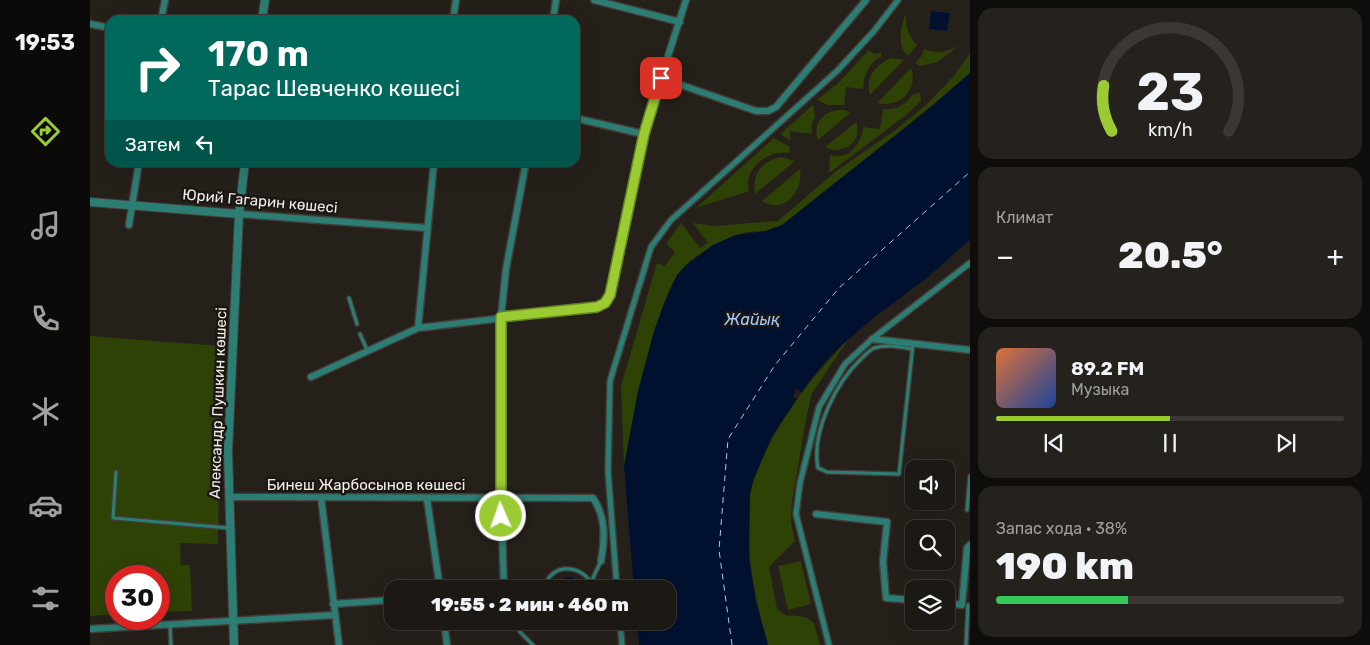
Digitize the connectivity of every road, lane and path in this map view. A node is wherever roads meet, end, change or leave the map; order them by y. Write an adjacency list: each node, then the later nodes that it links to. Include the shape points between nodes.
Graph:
1 (164, 0): 9 (street)
2 (265, 0): 10 (street)
3 (456, 0): 11 (street)
4 (556, 0): 12 (street)
5 (594, 0): 13 (street)
6 (686, 0): 13 (street)
7 (866, 0): 16 (street, via 776,107 768,111 756,111)
8 (898, 0): 56 (street, via 837,71 671,220 651,247 610,382 608,471)
9 (161, 15)
10 (263, 15)
11 (454, 15)
12 (553, 15)
13 (680, 22): 16 (street)
14 (90, 24): 15 (street)
15 (105, 27)
16 (661, 78): 18 (street)
17 (580, 119): 18 (street)
18 (644, 134): 30 (street, via 610,295 605,303 597,307)
19 (138, 167): 24 (street)
20 (244, 167): 25 (street, Александр Пушкин көшесі)
21 (433, 167): 27 (street)
22 (525, 167): 30 (street, via 506,269)
23 (90, 202): 24 (street, Юрий Гагарин көшесі)
24 (134, 204): 25 (street, Юрий Гагарин көшесі); 26 (street)
25 (239, 214): 27 (street, Юрий Гагарин көшесі); 42 (street, Александр Пушкин көшесі, via 228,452)
26 (129, 224)
27 (427, 228): 32 (street)
28 (970, 263): 34 (street)
29 (350, 298): 31 (lane)
30 (501, 317): 32 (street); 44 (street)
31 (357, 324)
32 (418, 328): 37 (street)
33 (360, 334): 37 (lane)
34 (872, 339): 35 (street); 75 (street, via 845,364 819,407 800,483 796,514)
35 (913, 346): 35 (lane, via 899,474 827,472 818,468 816,457 825,412 853,366 872,349); 36 (street)
36 (970, 350)
37 (368, 352): 38 (street)
38 (311, 377)
39 (116, 472): 48 (lane, via 113,518)
40 (970, 476): 41 (lane)
41 (969, 487): 46 (lane)
42 (229, 497): 43 (street, Бинеш Жарбосынов көшесі); 48 (street, Александр Пушкин көшесі)
43 (321, 497): 45 (street, Бинеш Жарбосынов көшесі); 59 (street)
44 (501, 498): 45 (street, Бинеш Жарбосынов көшесі); 50 (street, Бинеш Жарбосынов көшесі, via 594,498 601,509 605,540); 52 (street)
45 (426, 499): 51 (street)
46 (967, 510)
47 (816, 514): 57 (street, via 887,522 883,562 886,598)
48 (230, 528): 62 (street, Александр Пушкин көшесі)
49 (970, 545): 60 (street, via 967,548)
50 (601, 560): 55 (lane)
51 (439, 580)
52 (504, 580)
53 (548, 580): 54 (lane, via 558,570 568,568 585,574)
54 (590, 580)
55 (592, 580)
56 (616, 580)
57 (905, 599)
58 (384, 601): 59 (street)
59 (333, 604): 61 (street)
60 (967, 605): 76 (lane)
61 (335, 615): 62 (street); 71 (street)
62 (232, 620): 63 (street); 70 (street, Александр Пушкин көшесі)
63 (170, 624): 69 (lane)
64 (105, 627): 65 (street)
65 (90, 628)
66 (445, 630): 72 (street)
67 (519, 630): 73 (lane)
68 (620, 630): 74 (street)
69 (171, 645)
70 (234, 645)
71 (339, 645)
72 (447, 645)
73 (533, 645)
74 (622, 645)
75 (829, 645)
76 (966, 645)

